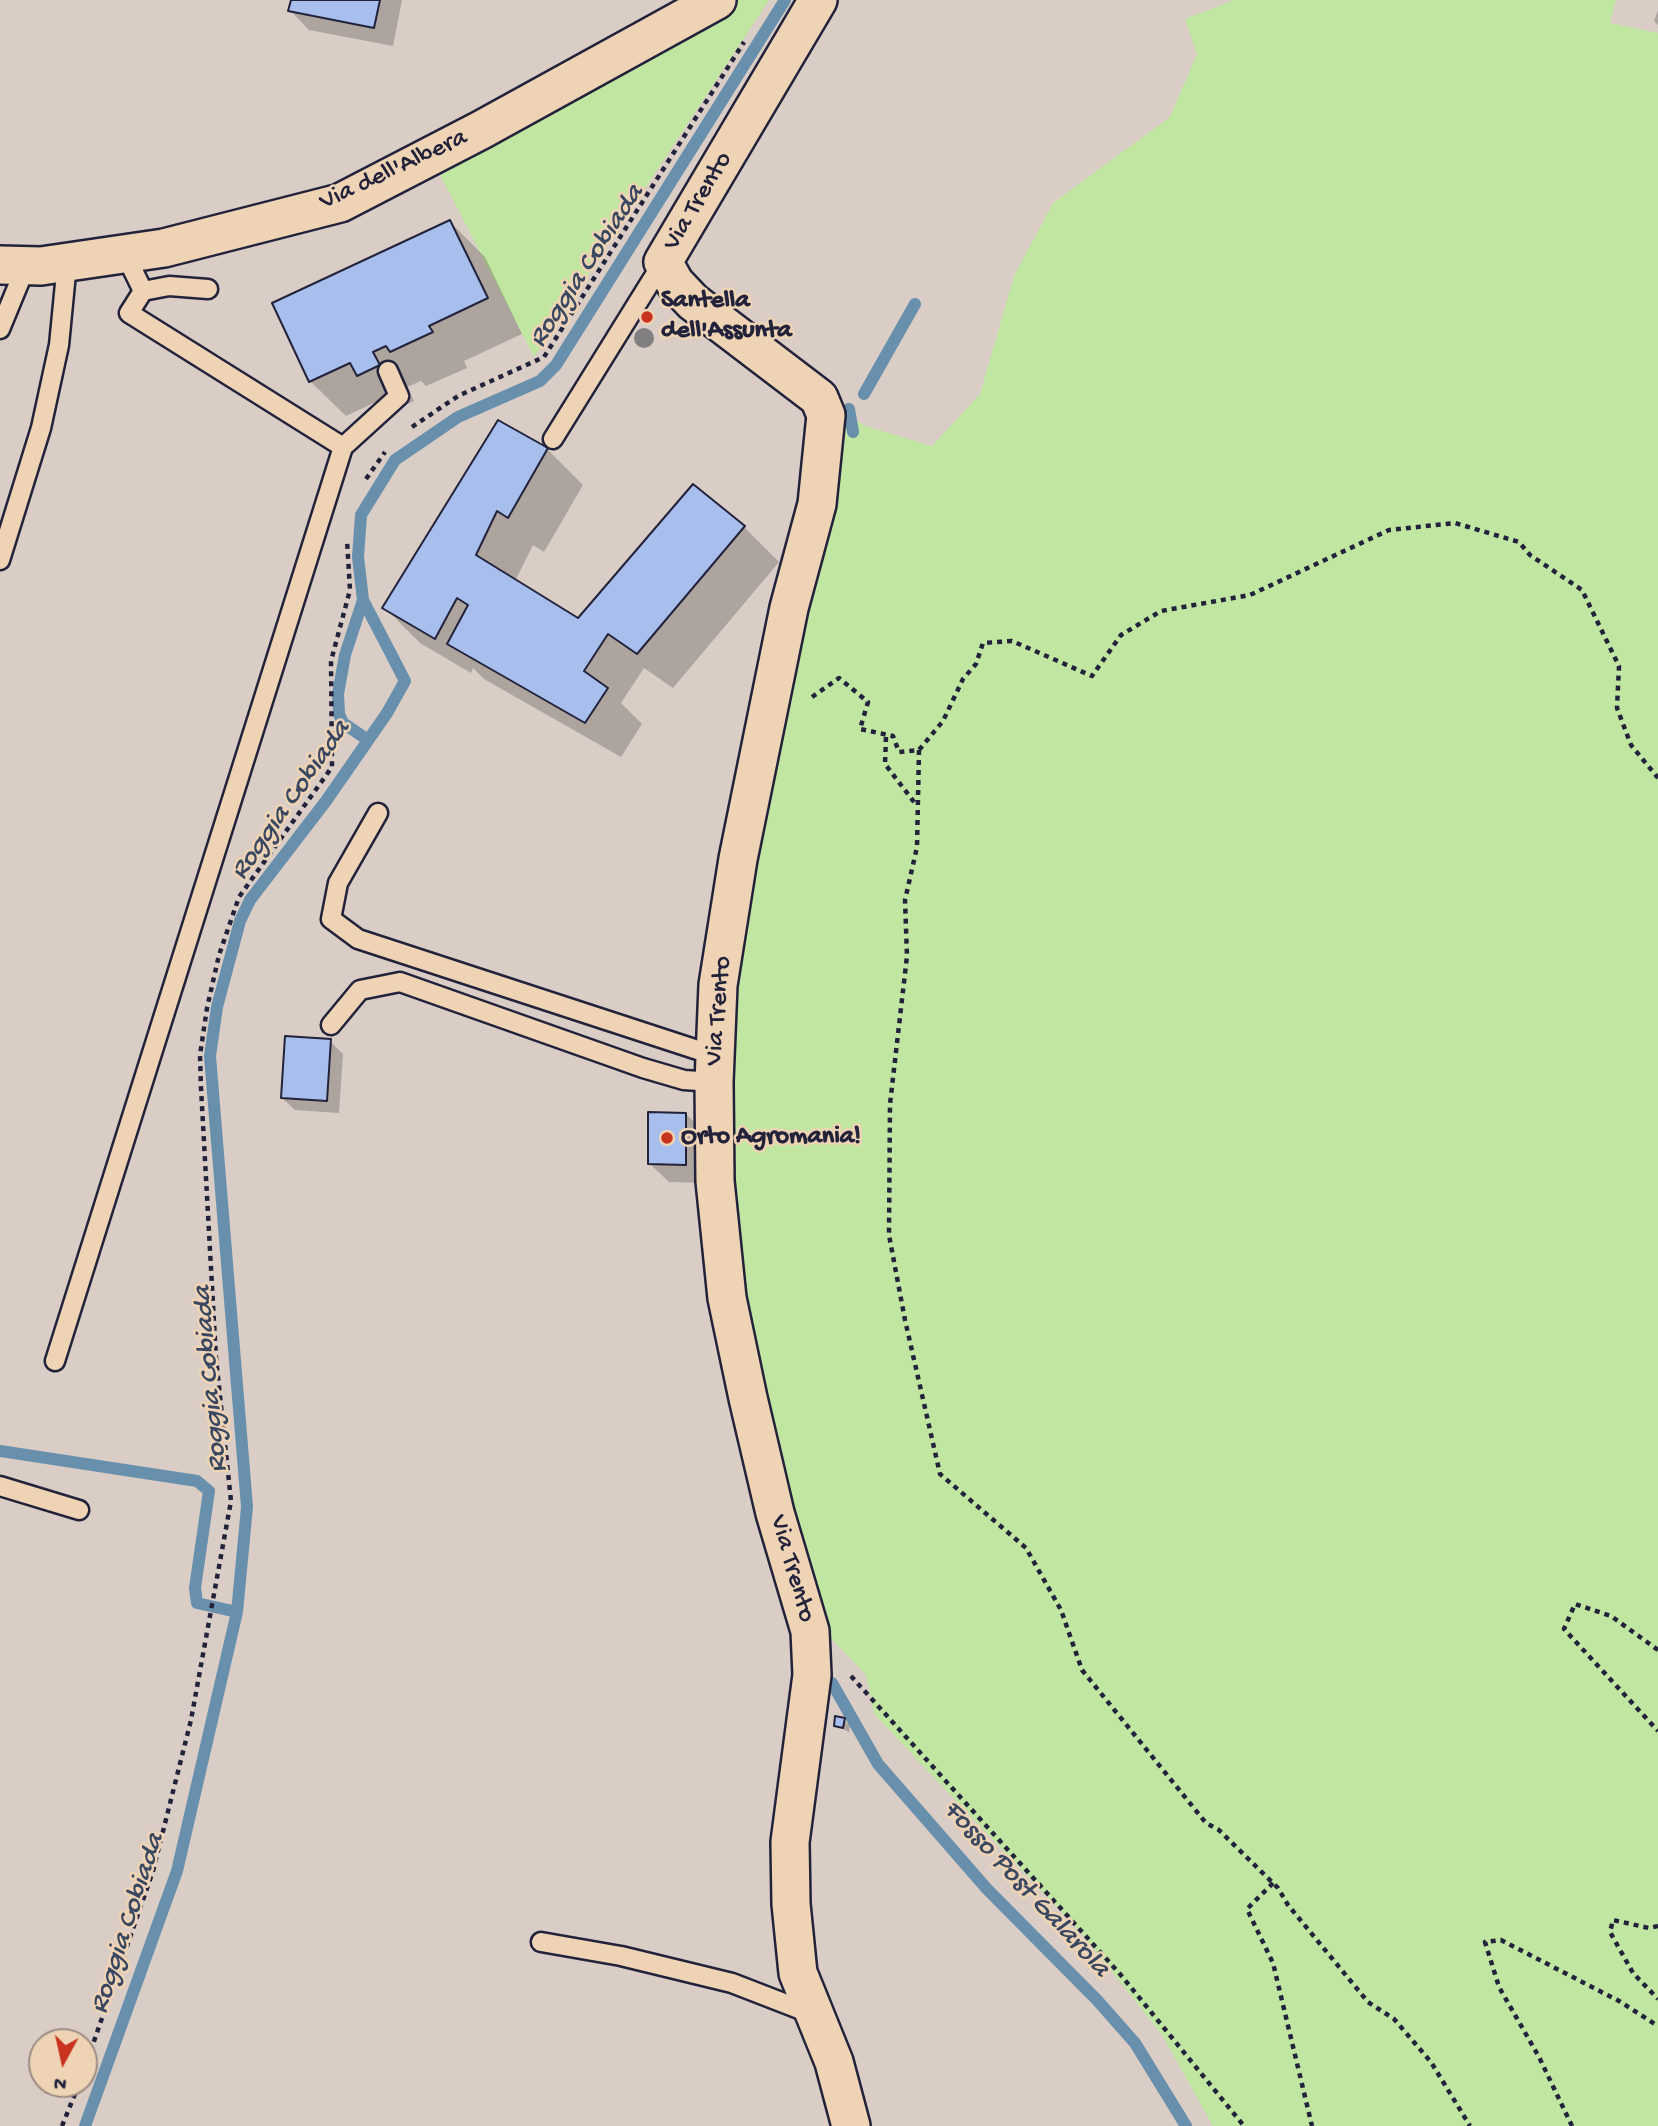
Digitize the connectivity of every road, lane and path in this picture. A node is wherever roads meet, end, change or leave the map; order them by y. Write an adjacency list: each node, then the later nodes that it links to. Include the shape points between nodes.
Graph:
1 (717, 0): 4 (street, Via dell'Albera, via 340,203)
2 (818, 0): 5 (street, Via Trento)
3 (749, 34): 12 (path, via 544,356 458,396)
4 (125, 254): 6 (street, Via dell'Albera); 9 (lane)
5 (663, 262): 13 (lane); 26 (street, Via Trento, via 693,302 819,398 826,415 817,504 789,608 738,859 718,985)
6 (67, 263): 7 (street, Via dell'Albera); 18 (lane, via 59,345 41,428)
7 (13, 266): 10 (lane, via 13,292)
8 (208, 289): 9 (lane, via 169,286)
9 (143, 292): 15 (lane, via 130,313)
10 (0, 329)
11 (388, 371): 15 (lane, via 400,396)
12 (403, 433)
13 (553, 439)
14 (392, 441): 16 (path)
15 (343, 447): 27 (lane)
16 (360, 491)
17 (348, 531): 39 (path, via 350,590 331,662 332,767 239,897 219,955 200,1055 216,1358 231,1501 191,1720 153,1871)
18 (0, 560)
19 (805, 701): 20 (path, via 839,678 868,702 860,729)
20 (886, 737): 21 (path, via 893,736 899,752); 23 (path, via 885,764)
21 (919, 750): 22 (path, via 943,721 983,643 1012,641 1092,676 1121,635 1161,611 1251,596 1389,530 1455,523 1520,542 1530,555 1582,590 1619,666 1617,708 1631,745); 23 (path)
22 (1658, 778)
23 (917, 806): 33 (path, via 917,847 905,900 907,956 890,1104 889,1235 940,1474 1026,1548 1062,1610 1082,1670 1206,1823)
24 (378, 813): 26 (lane, via 338,883 331,919 358,939)
25 (331, 1024): 26 (lane, via 360,990 400,982 684,1080)
26 (715, 1069): 30 (street, Via Trento, via 715,1181 727,1298 775,1513)
27 (55, 1361)
28 (0, 1486): 29 (lane)
29 (79, 1510)
30 (810, 1631): 37 (street, Via Trento, via 813,1675 789,1842 798,1973); 43 (path, via 1120,1974)
31 (1658, 1650): 32 (path, via 1611,1616 1575,1604 1564,1629)
32 (1658, 1731)
33 (1273, 1883): 44 (path, via 1247,1909 1273,1963); 45 (path, via 1368,2003 1394,2019 1431,2062)
34 (1658, 1926): 36 (path, via 1614,1920 1609,1931 1633,1973)
35 (541, 1942): 37 (lane, via 732,1983)
36 (1658, 1999)
37 (815, 2016): 42 (street, Via Trento, via 834,2062)
38 (1658, 2026): 46 (path, via 1501,1940 1485,1942 1499,1987)
39 (98, 2030)
40 (73, 2098): 41 (path)
41 (62, 2126)
42 (851, 2126)
43 (1244, 2126)
44 (1312, 2126)
45 (1469, 2126)
46 (1572, 2126)

